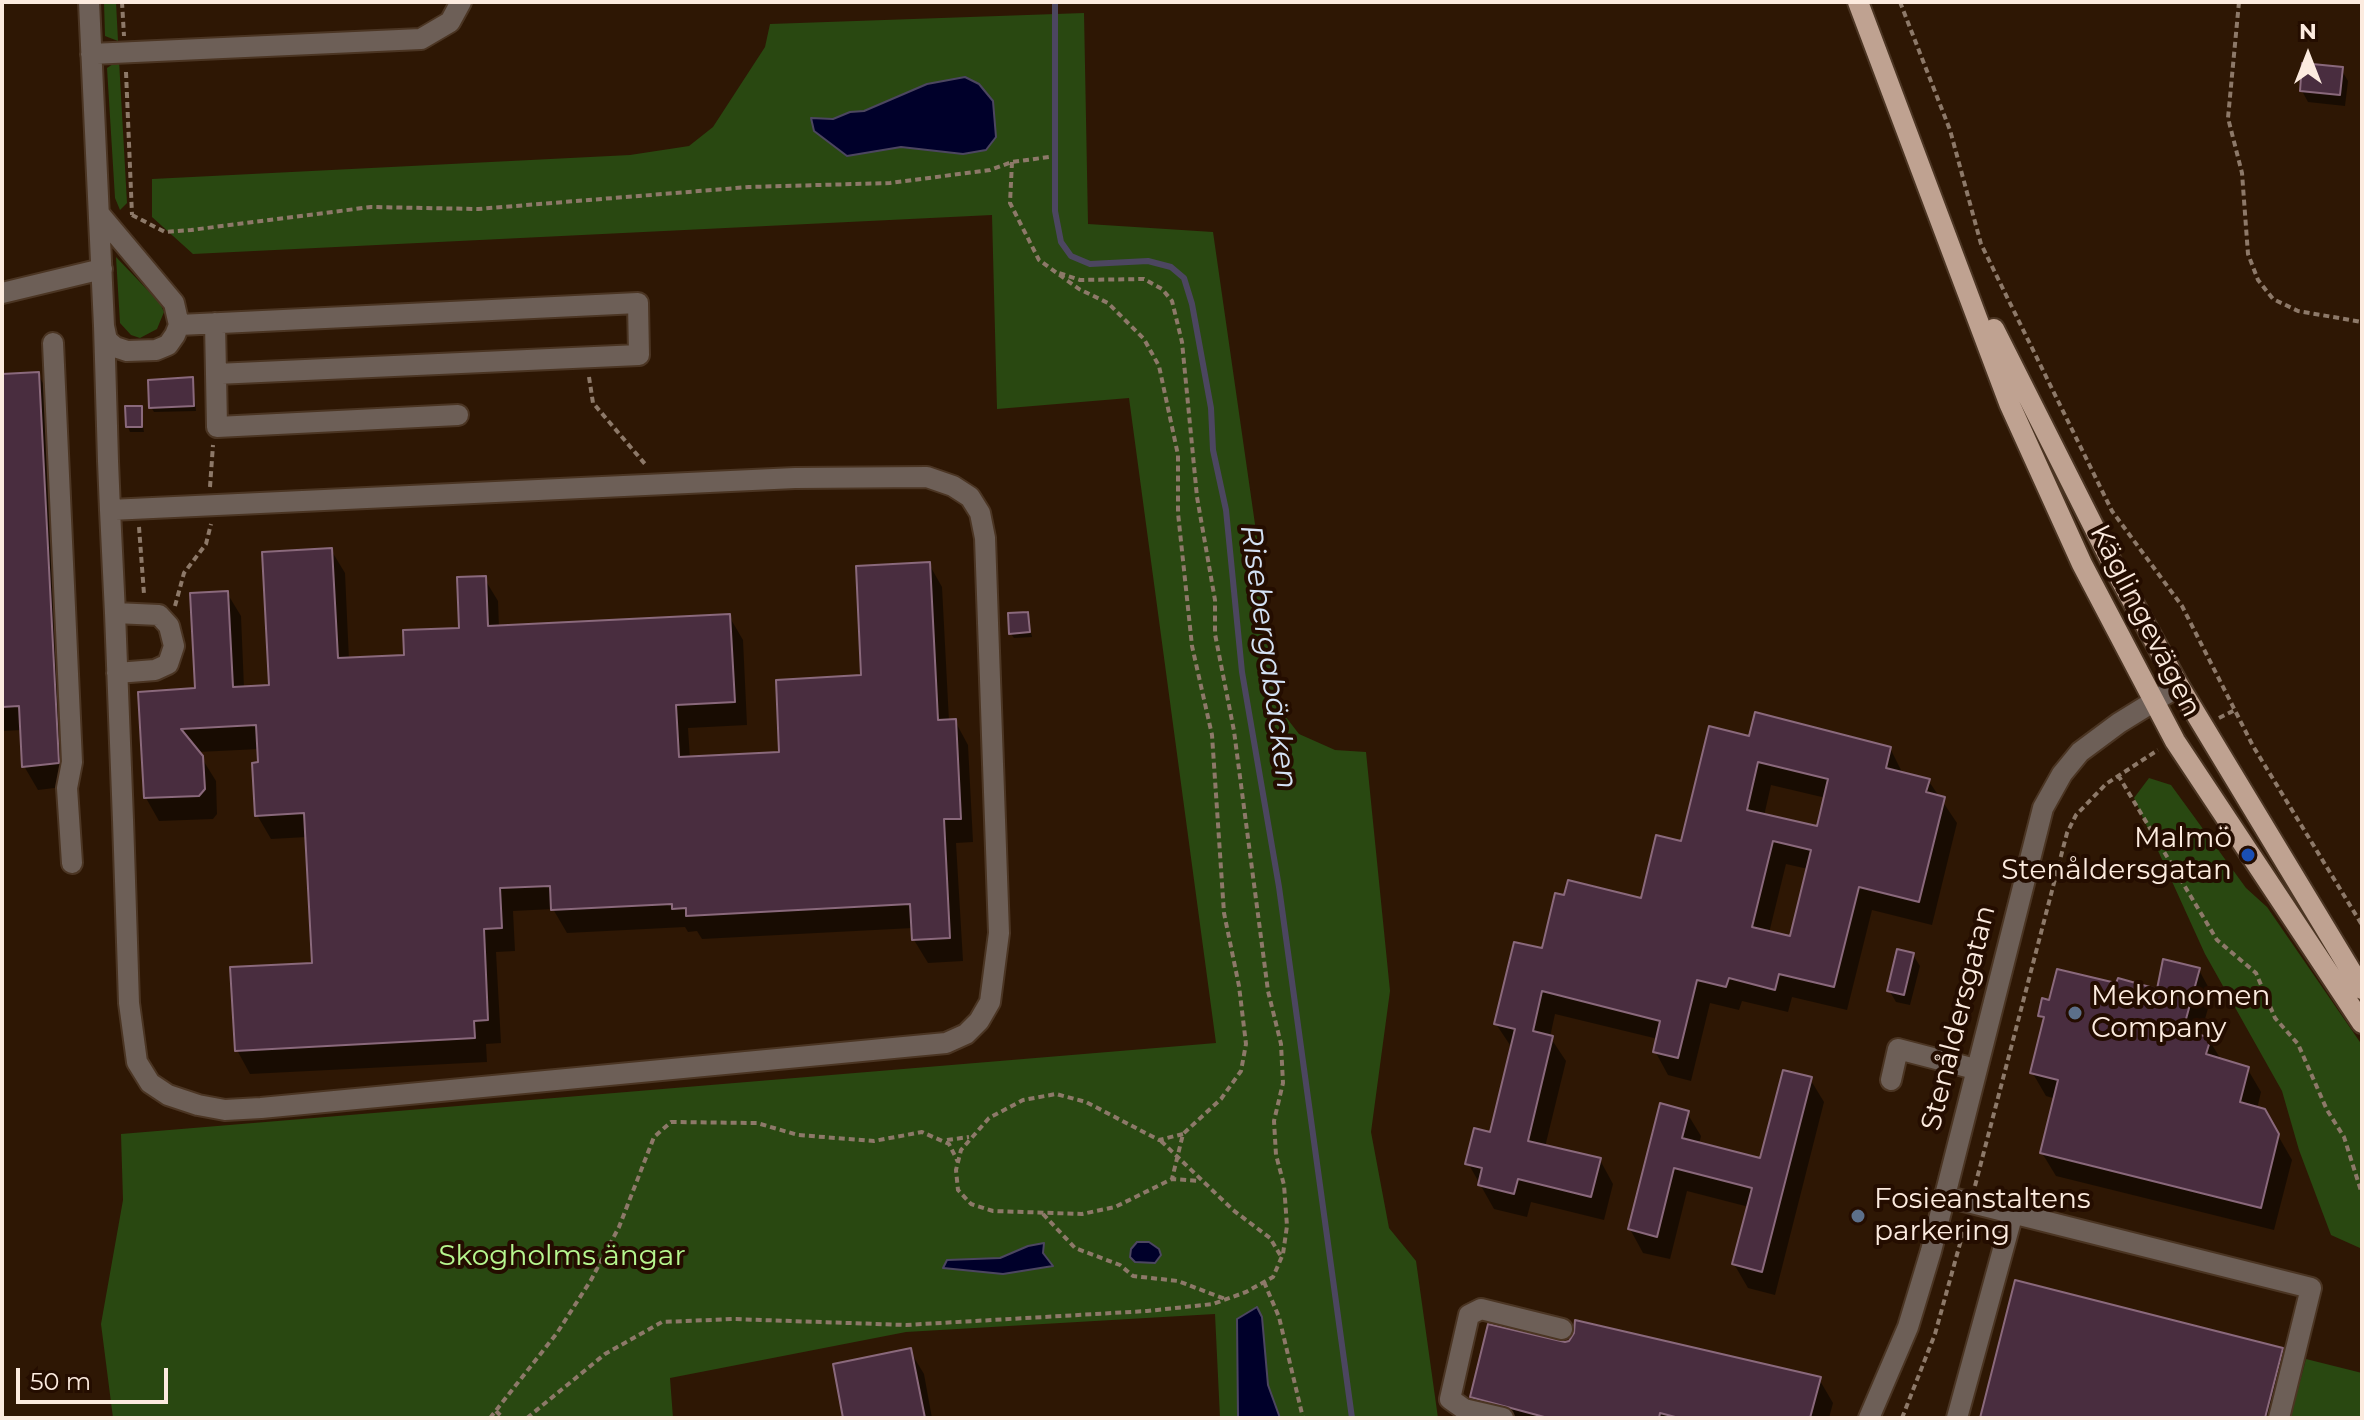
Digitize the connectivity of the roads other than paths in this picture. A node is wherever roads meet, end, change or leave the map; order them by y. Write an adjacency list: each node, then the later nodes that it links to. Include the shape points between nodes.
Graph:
1 (89, 2): 4 (street)
2 (461, 2): 4 (street, via 450,22 421,39)
3 (1858, 2): 5 (main road, Käglingevägen)
4 (91, 54): 6 (street)
5 (1940, 213): 18 (main road, Käglingevägen, via 2027,398); 19 (main road, Käglingevägen, via 2009,403)
6 (106, 222): 7 (street); 10 (street, via 174,303)
7 (102, 269): 8 (street); 11 (street)
8 (2, 293)
9 (215, 323): 10 (street); 13 (street); 13 (street, via 638,303 639,355)
10 (179, 325): 11 (street, via 168,345 141,352 115,347)
11 (104, 326): 15 (street)
12 (53, 343): 20 (street)
13 (216, 374): 14 (street, via 217,427)
14 (458, 415)
15 (110, 510): 16 (street); 17 (street, via 927,477 970,497 985,538 999,933 990,1002 966,1034 946,1043 261,1108 225,1110 168,1095 150,1083 137,1062 131,1035)
16 (115, 613): 17 (street); 17 (street, via 159,615 169,626 174,646 168,664)
17 (117, 673)
18 (2179, 686): 19 (street, Stenåldersgatan); 21 (main road, Käglingevägen)
19 (2152, 701): 22 (main road, Käglingevägen); 23 (street, Stenåldersgatan, via 2080,752 2043,808)
20 (72, 863)
21 (2362, 989)
22 (2362, 1023)
23 (1975, 1069): 24 (street, via 1898,1049); 25 (street, Stenåldersgatan)
24 (1891, 1080)
25 (1944, 1196): 26 (street); 29 (street, Stenåldersgatan, via 1908,1327)
26 (2013, 1213): 30 (street); 31 (street, via 2311,1288)
27 (1562, 1329): 28 (street, via 1481,1309 1469,1315 1450,1399 1464,1409)
28 (1503, 1418)
29 (1869, 1418)
30 (1957, 1418)
31 (2279, 1418)

